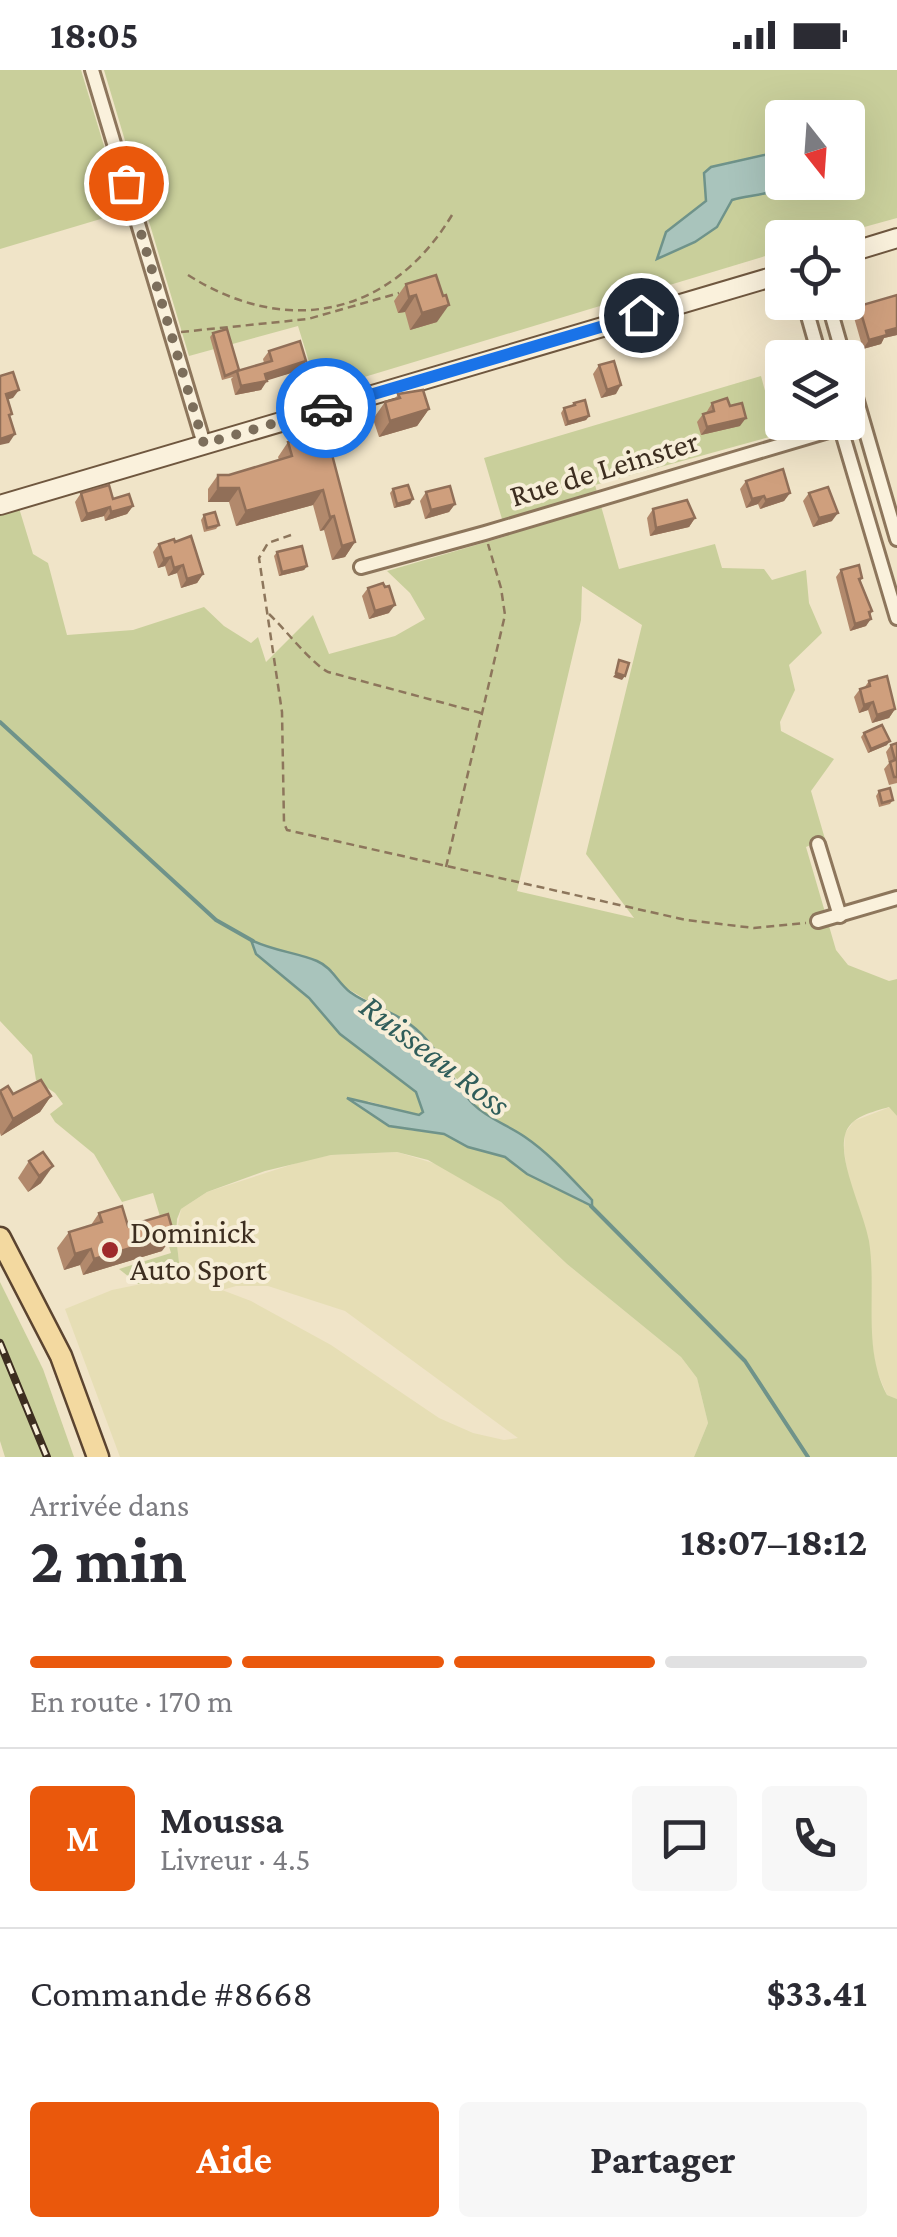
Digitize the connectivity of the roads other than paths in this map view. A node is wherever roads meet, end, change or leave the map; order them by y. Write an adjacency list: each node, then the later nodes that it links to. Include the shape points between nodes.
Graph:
1 (92, 70): 8 (street)
2 (897, 238): 3 (main road)
3 (865, 248)
4 (765, 279): 8 (main road)
5 (865, 431): 10 (street)
6 (791, 440): 11 (street, Rue de Leinster)
7 (844, 440): 12 (street)
8 (204, 444): 9 (main road)
9 (0, 505)
10 (897, 538)
11 (361, 566)
12 (897, 618)
13 (818, 844): 15 (street)
14 (897, 898): 15 (street)
15 (840, 916): 16 (street)
16 (818, 921)
17 (0, 1238): 18 (main road, via 61,1356)
18 (98, 1457)

